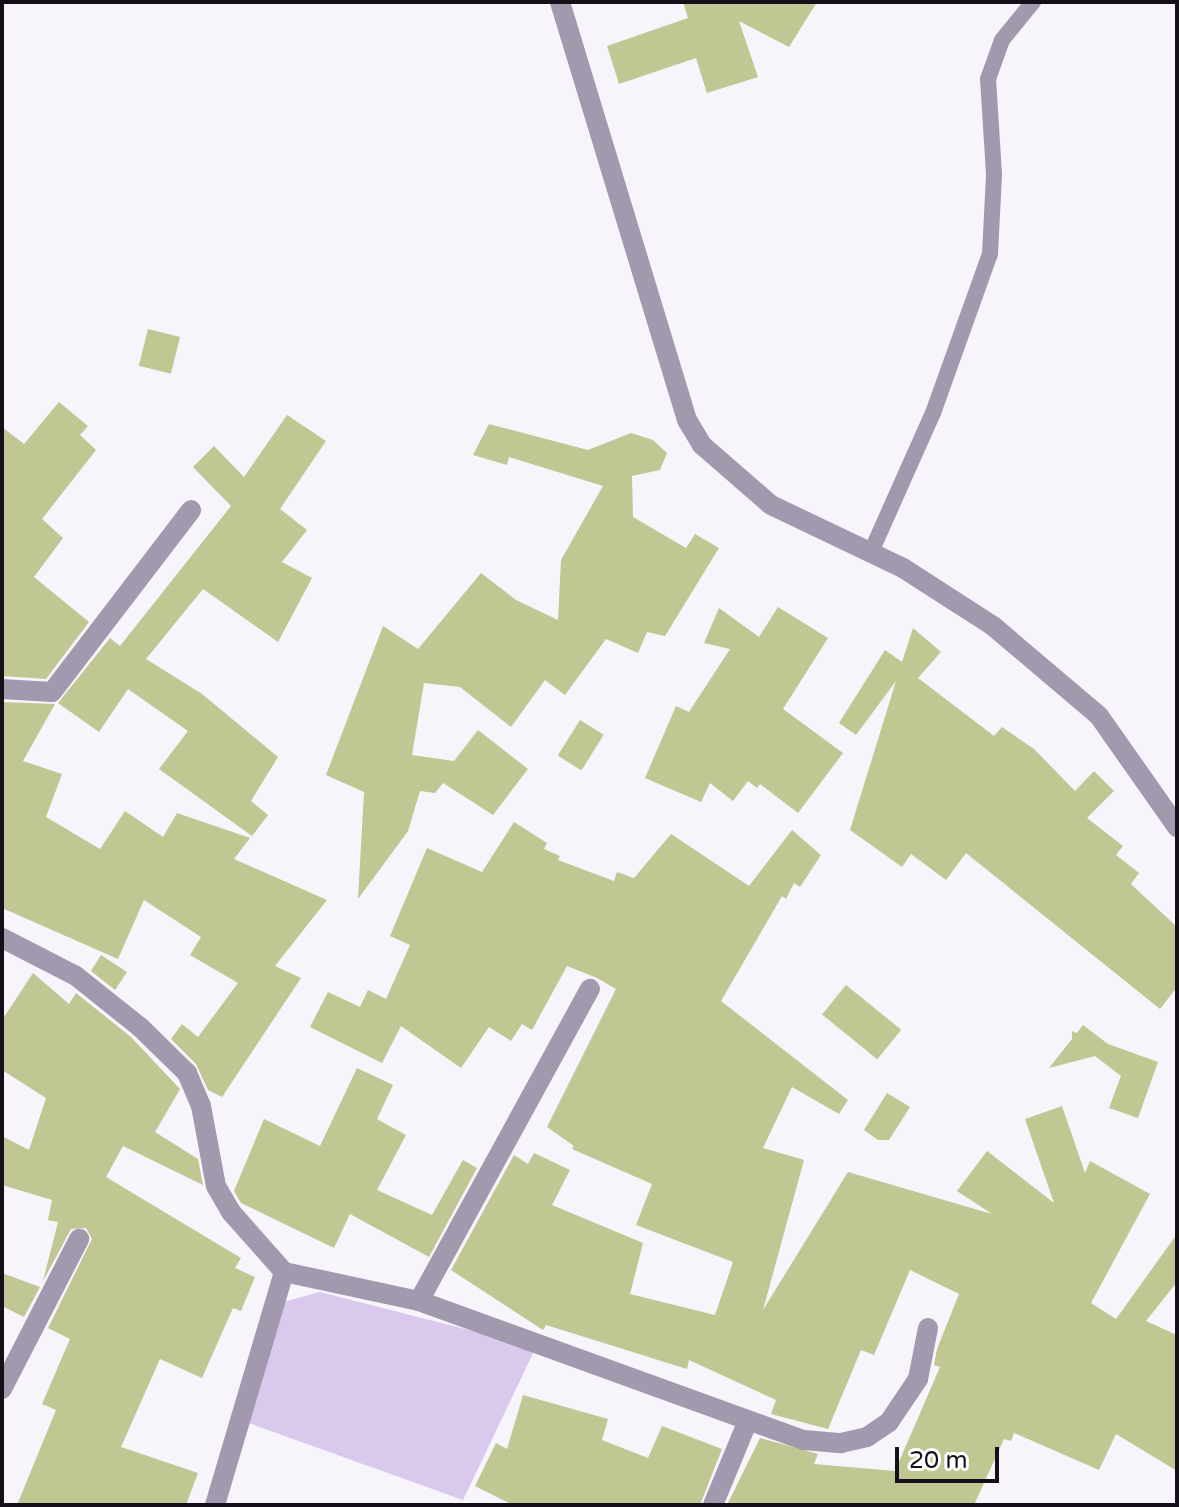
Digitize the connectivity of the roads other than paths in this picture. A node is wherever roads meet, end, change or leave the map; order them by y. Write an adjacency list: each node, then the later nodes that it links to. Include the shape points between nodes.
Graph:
1 (560, 2): 4 (street, via 687,420 702,445 771,505)
2 (1033, 2): 4 (lane, via 1002,40 988,79 994,174 990,254 933,413)
3 (191, 510): 5 (street, via 52,692)
4 (871, 552): 6 (street, via 993,626 1099,716)
5 (2, 689)
6 (1177, 827)
7 (2, 938): 10 (street, via 88,985 187,1073 201,1106 216,1186 240,1223)
8 (590, 989): 11 (street)
9 (79, 1239): 13 (street)
10 (284, 1272): 11 (street); 15 (street)
11 (419, 1301): 14 (street, via 650,1381)
12 (928, 1328): 14 (street, via 918,1379 905,1403 867,1437 841,1443 804,1440)
13 (2, 1389)
14 (747, 1423): 16 (street)
15 (215, 1505)
16 (713, 1505)

